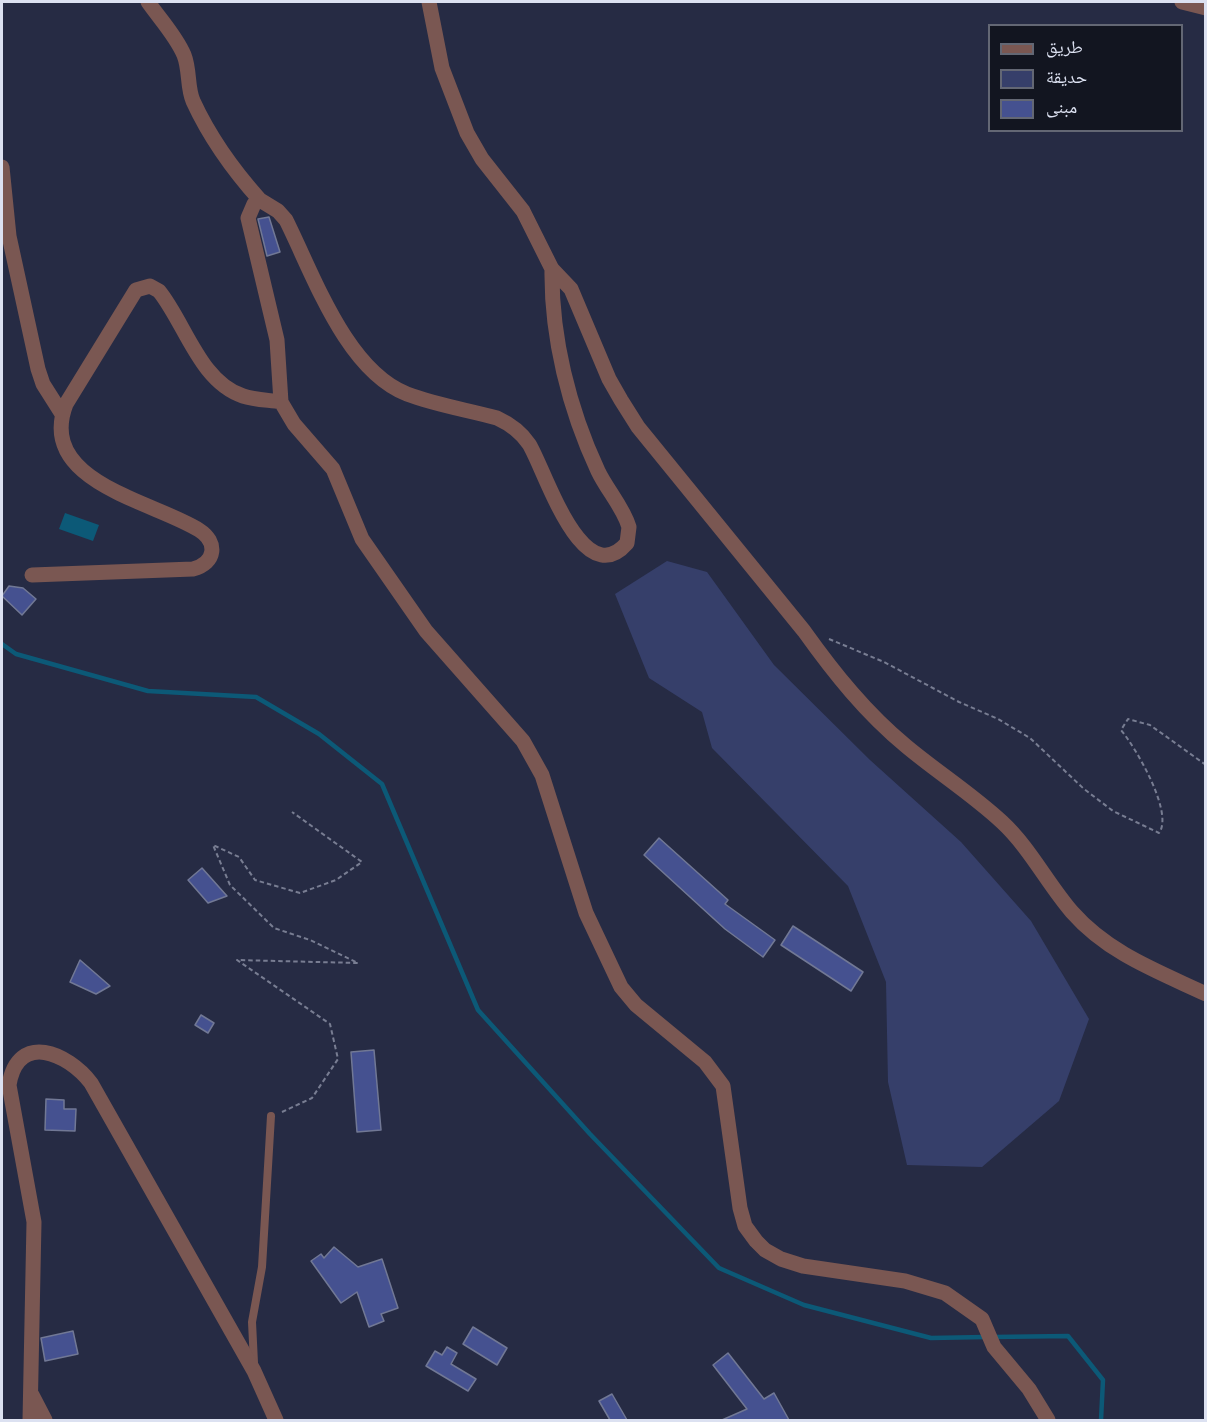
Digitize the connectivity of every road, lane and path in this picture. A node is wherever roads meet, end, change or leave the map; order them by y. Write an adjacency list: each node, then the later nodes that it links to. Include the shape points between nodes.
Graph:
1 (148, 2): 6 (street, via 184,54 191,98 211,135 238,176)
2 (429, 2): 7 (street, via 442,68 467,133 523,211)
3 (1182, 2): 4 (street)
4 (1206, 8)
5 (2, 167): 9 (street, via 9,236 38,369)
6 (260, 200): 7 (street, via 286,220 346,340 360,360 408,394 510,424 530,446 573,534 593,550 612,553 627,543 629,527 587,446 566,379 552,305); 8 (street, via 248,218 276,340)
7 (552, 269): 11 (street, via 571,289 609,379 638,427)
8 (281, 402): 9 (street, via 243,396 229,389 206,365 159,291 143,286 130,296); 21 (street, via 294,424 333,469 362,539 426,631 533,757 543,775 586,913 621,987 636,1005 717,1075 726,1100 740,1208 756,1241 782,1259 803,1266 905,1281 945,1293 981,1319 991,1340)
9 (62, 414): 10 (street, via 64,444 78,468 102,485 200,531 213,544 213,552 205,563 193,569)
10 (32, 575)
11 (804, 631): 12 (path, via 856,650 998,719 1030,738 1113,811 1159,833 1164,827 1163,814 1136,748 1122,730 1128,719 1150,725); 14 (street, via 870,714 1003,823 1072,912 1109,947)
12 (1206, 765)
13 (292, 813): 15 (path, via 362,862 336,880 300,892 255,880 239,857 213,845 230,885 274,928 358,963 237,960 330,1024 338,1059 312,1098)
14 (1206, 994)
15 (271, 1116): 16 (lane, via 262,1267 252,1322)
16 (254, 1371): 17 (street, via 91,1083 69,1060 42,1052 30,1054 15,1065 9,1085 34,1222); 20 (street)
17 (32, 1395): 18 (street); 19 (street)
18 (30, 1420)
19 (45, 1420)
20 (276, 1420)
21 (1048, 1420)

